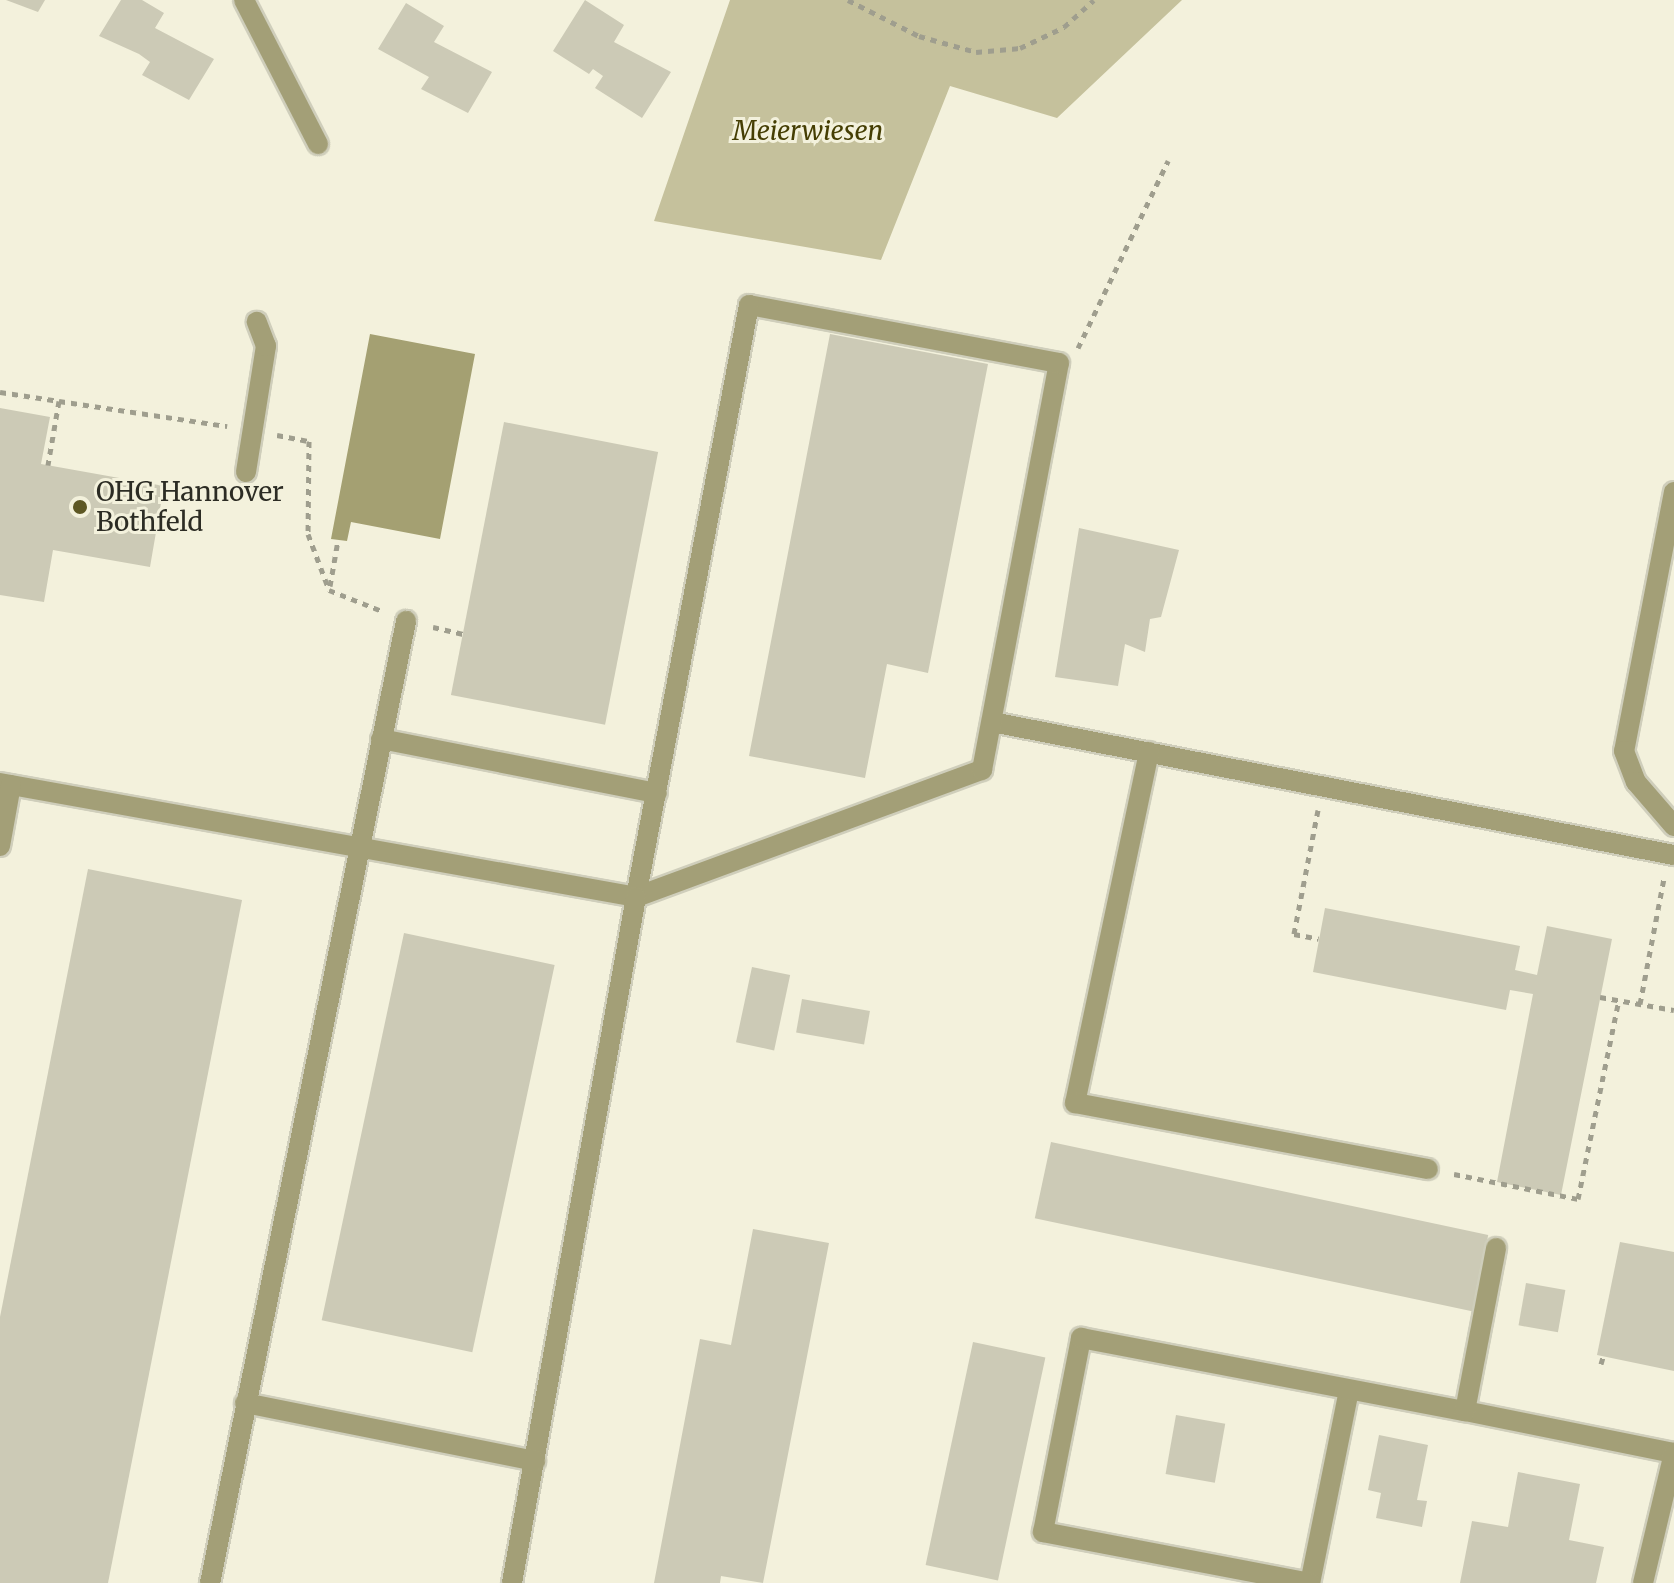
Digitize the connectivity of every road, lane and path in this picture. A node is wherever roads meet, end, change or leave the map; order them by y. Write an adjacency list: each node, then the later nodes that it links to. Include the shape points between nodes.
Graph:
1 (244, 0): 4 (street)
2 (848, 0): 3 (path, via 919,36 976,52 1020,48 1064,27)
3 (1094, 0)
4 (318, 144)
5 (1168, 161): 7 (path, via 1076,353)
6 (257, 322): 10 (street, via 266,346)
7 (1059, 363): 16 (street); 21 (street, via 749,305)
8 (0, 392): 9 (path, via 59,401)
9 (48, 465)
10 (246, 472)
11 (1674, 492): 22 (street, via 1624,751 1636,782)
12 (338, 540): 13 (path, via 329,590)
13 (406, 621): 17 (street)
14 (451, 632): 15 (path)
15 (463, 634)
16 (992, 722): 18 (street); 26 (street, via 982,770)
17 (381, 739): 21 (street); 24 (street)
18 (1149, 752): 20 (street); 32 (street, via 1075,1103)
19 (6, 784): 23 (street); 24 (street)
20 (1322, 786): 25 (street); 27 (path, via 1294,934)
21 (657, 793): 26 (street)
22 (1674, 826)
23 (0, 846)
24 (358, 847): 26 (street); 35 (street)
25 (1671, 854): 30 (path)
26 (636, 897): 38 (street)
27 (1319, 939)
28 (1600, 997): 29 (path)
29 (1619, 1000): 30 (path); 32 (path, via 1578,1199)
30 (1640, 1004): 31 (path)
31 (1674, 1010)
32 (1428, 1169)
33 (1496, 1248): 36 (street)
34 (1349, 1390): 34 (street, via 1081,1338 1043,1532 1310,1583); 36 (street)
35 (245, 1403): 38 (street); 39 (street)
36 (1465, 1411): 37 (street)
37 (1673, 1453): 41 (street)
38 (535, 1461): 40 (street)
39 (210, 1583)
40 (512, 1583)
41 (1643, 1583)

